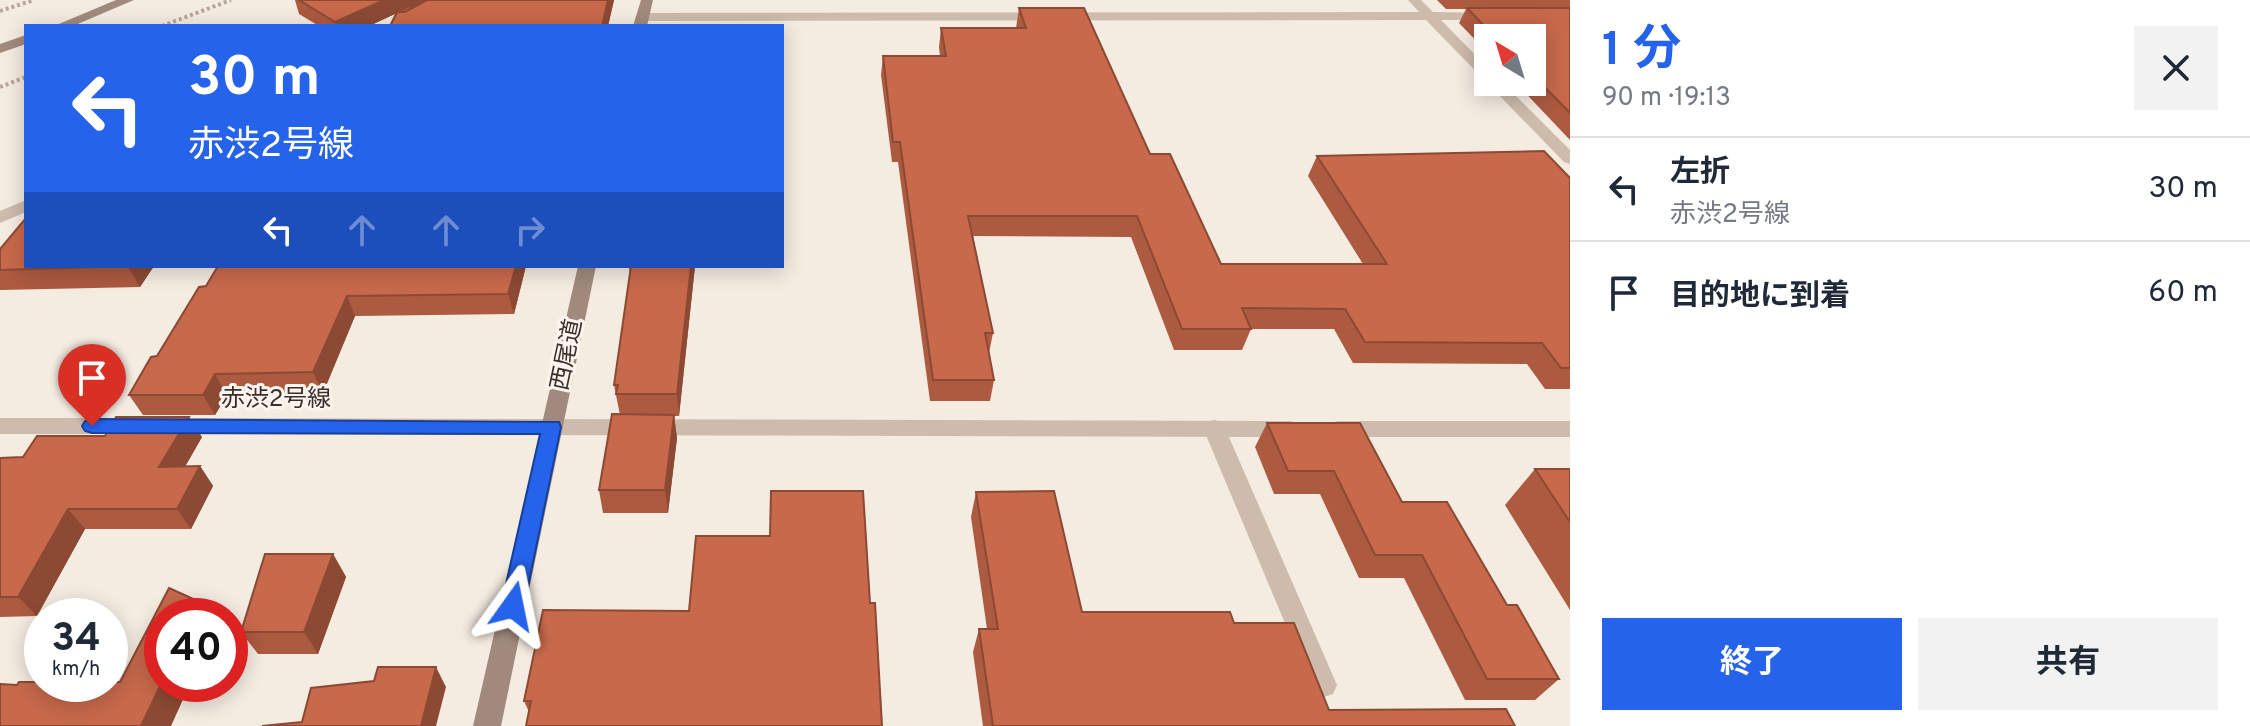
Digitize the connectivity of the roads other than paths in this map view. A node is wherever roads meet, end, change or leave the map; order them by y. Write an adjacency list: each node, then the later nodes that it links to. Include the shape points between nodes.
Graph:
1 (128, 0): 7 (street)
2 (647, 0): 6 (street)
3 (1414, 0): 4 (street)
4 (1429, 16): 5 (street); 6 (street); 10 (street)
5 (1506, 16)
6 (641, 21)
7 (66, 24)
8 (24, 40): 9 (street)
9 (0, 49)
10 (1474, 62)
11 (1508, 96): 12 (street)
12 (1570, 159)
13 (24, 206): 14 (street)
14 (0, 218)
15 (587, 268): 17 (street, 西尾道)
16 (0, 426): 17 (street, 赤渋2号線)
17 (552, 427): 18 (street, 赤渋2号線); 21 (street, 西尾道)
18 (1214, 428): 19 (street, 赤渋2号線); 20 (street)
19 (1570, 429)
20 (1324, 685)
21 (487, 726)

